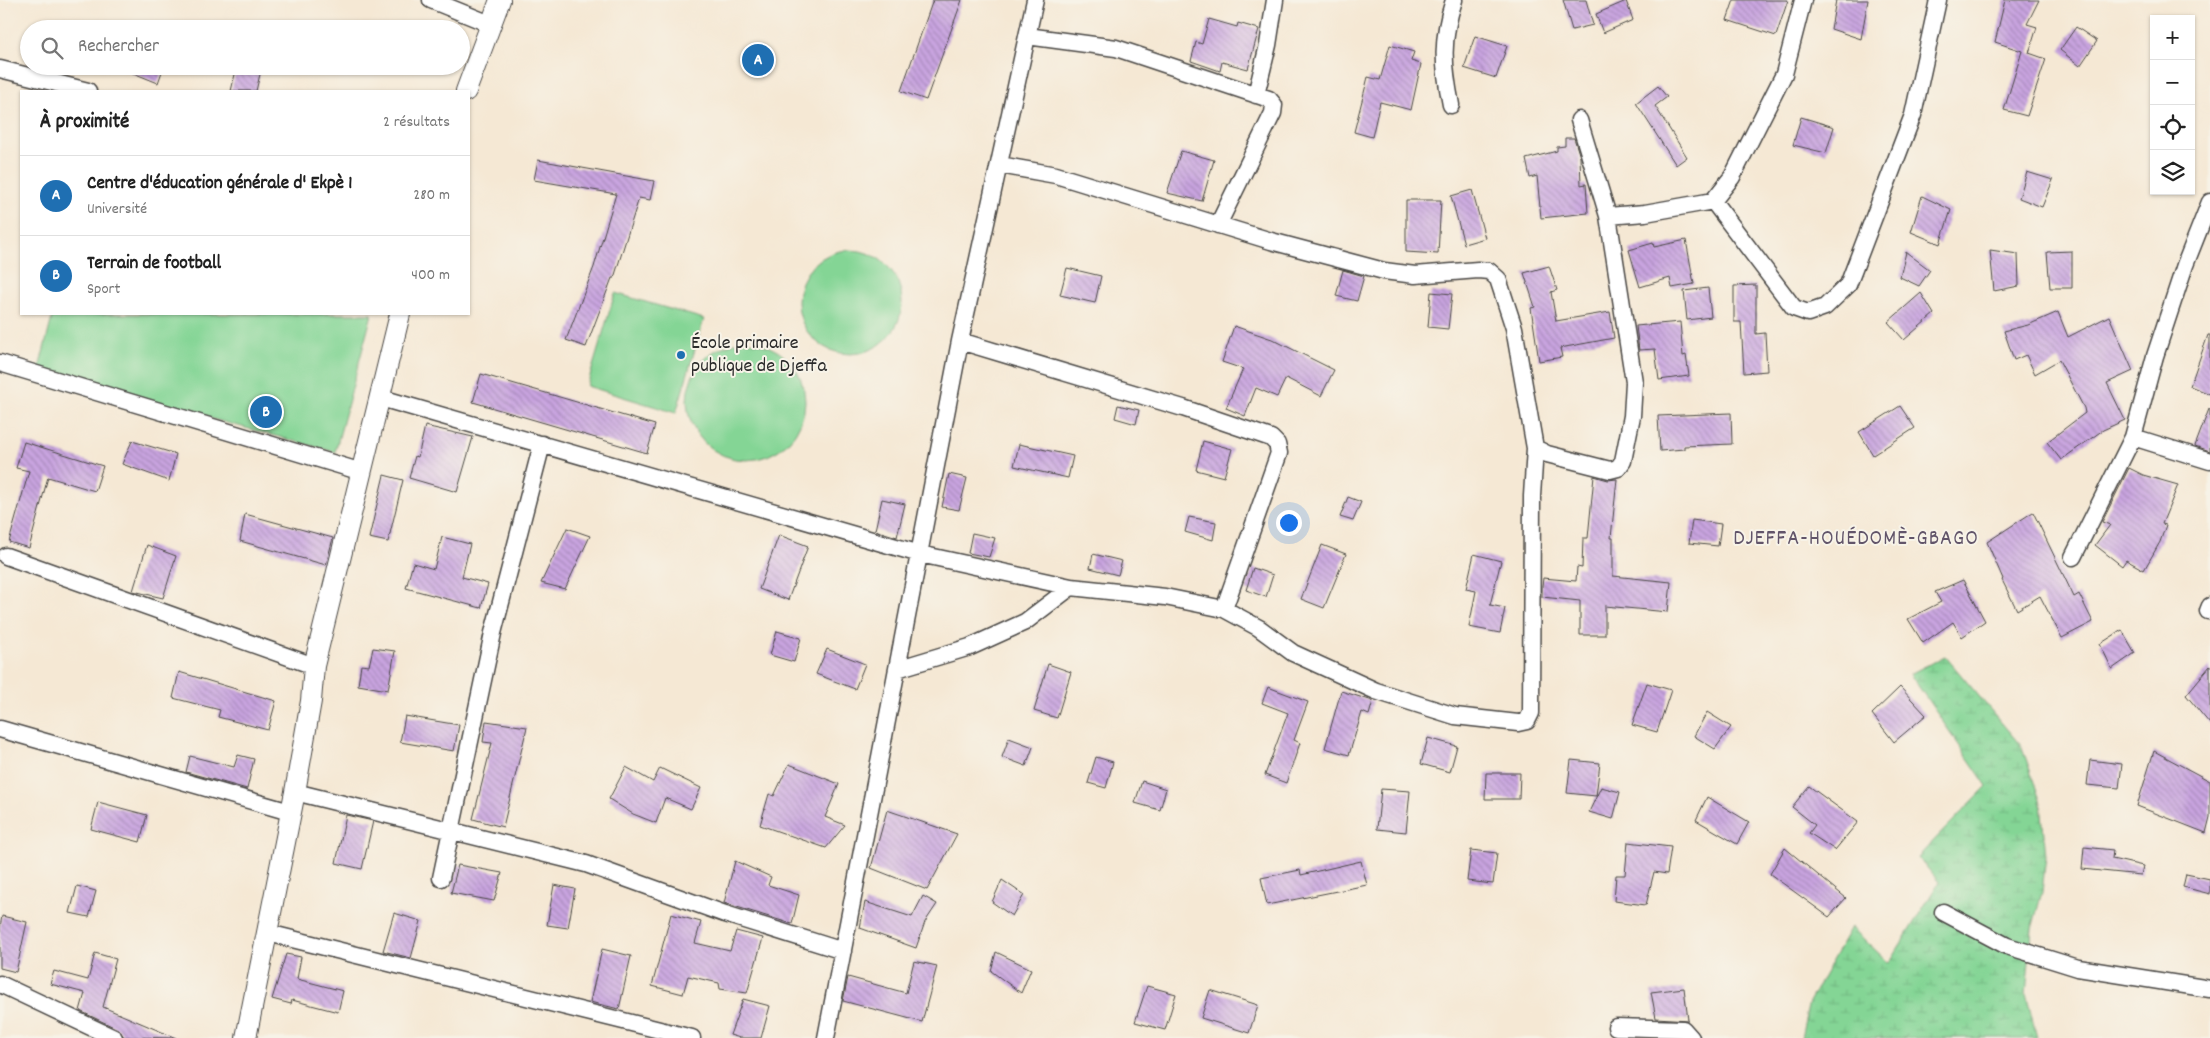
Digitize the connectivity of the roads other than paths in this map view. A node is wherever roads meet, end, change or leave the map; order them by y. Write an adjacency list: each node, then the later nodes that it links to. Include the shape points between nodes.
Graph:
1 (431, 0): 8 (street)
2 (500, 0): 8 (street)
3 (1034, 0): 9 (street)
4 (1275, 0): 15 (street)
5 (1454, 0): 16 (street, via 1446,24 1443,68)
6 (1803, 0): 19 (street, via 1784,74 1732,177)
7 (1938, 0): 19 (street, via 1913,115 1848,285 1825,307 1808,313 1794,308)
8 (490, 24): 14 (street)
9 (1027, 36): 15 (street, via 1068,39 1116,48); 18 (street)
10 (0, 70): 11 (street)
11 (20, 75)
12 (21, 75): 13 (street)
13 (84, 90)
14 (466, 90)
15 (1256, 96): 22 (street, via 1269,99 1274,105 1273,113)
16 (1452, 105)
17 (1579, 120): 21 (street)
18 (1000, 165): 22 (street, via 1056,175); 24 (street)
19 (1713, 201): 21 (street)
20 (2210, 202): 27 (street, via 2155,356)
21 (1608, 216): 29 (street, via 1634,382 1632,416 1623,461 1618,468 1610,470)
22 (1218, 225): 29 (street, via 1384,270 1415,275 1489,271 1498,279 1514,328)
23 (400, 315): 26 (street)
24 (960, 341): 32 (street); 36 (street, via 1183,408 1270,438 1277,444 1279,453)
25 (0, 362): 31 (street)
26 (381, 398): 28 (street); 31 (street)
27 (2133, 437): 30 (street); 34 (street)
28 (542, 444): 32 (street); 42 (street, via 492,633)
29 (1535, 448): 36 (street, via 1531,713 1527,721 1518,723 1455,716 1376,691 1293,653 1259,628)
30 (2210, 461)
31 (362, 472): 37 (street)
32 (920, 554): 35 (street); 38 (street)
33 (6, 556): 37 (street)
34 (2074, 557)
35 (1071, 587): 36 (street, via 1173,598); 38 (street, via 1025,622 970,647)
36 (1224, 609)
37 (314, 666): 40 (street)
38 (897, 670): 46 (street)
39 (0, 729): 41 (street)
40 (295, 792): 41 (street); 42 (street)
41 (290, 812): 45 (street)
42 (452, 829): 43 (street); 46 (street, via 586,864 725,914)
43 (441, 878)
44 (1943, 912): 48 (street, via 2007,946 2078,968)
45 (268, 933): 51 (street); 52 (street)
46 (843, 951): 53 (street)
47 (0, 984): 50 (street)
48 (2210, 989)
49 (1616, 1026): 54 (street, via 1683,1028)
50 (114, 1038)
51 (246, 1038)
52 (692, 1038)
53 (826, 1038)
54 (1691, 1038)

